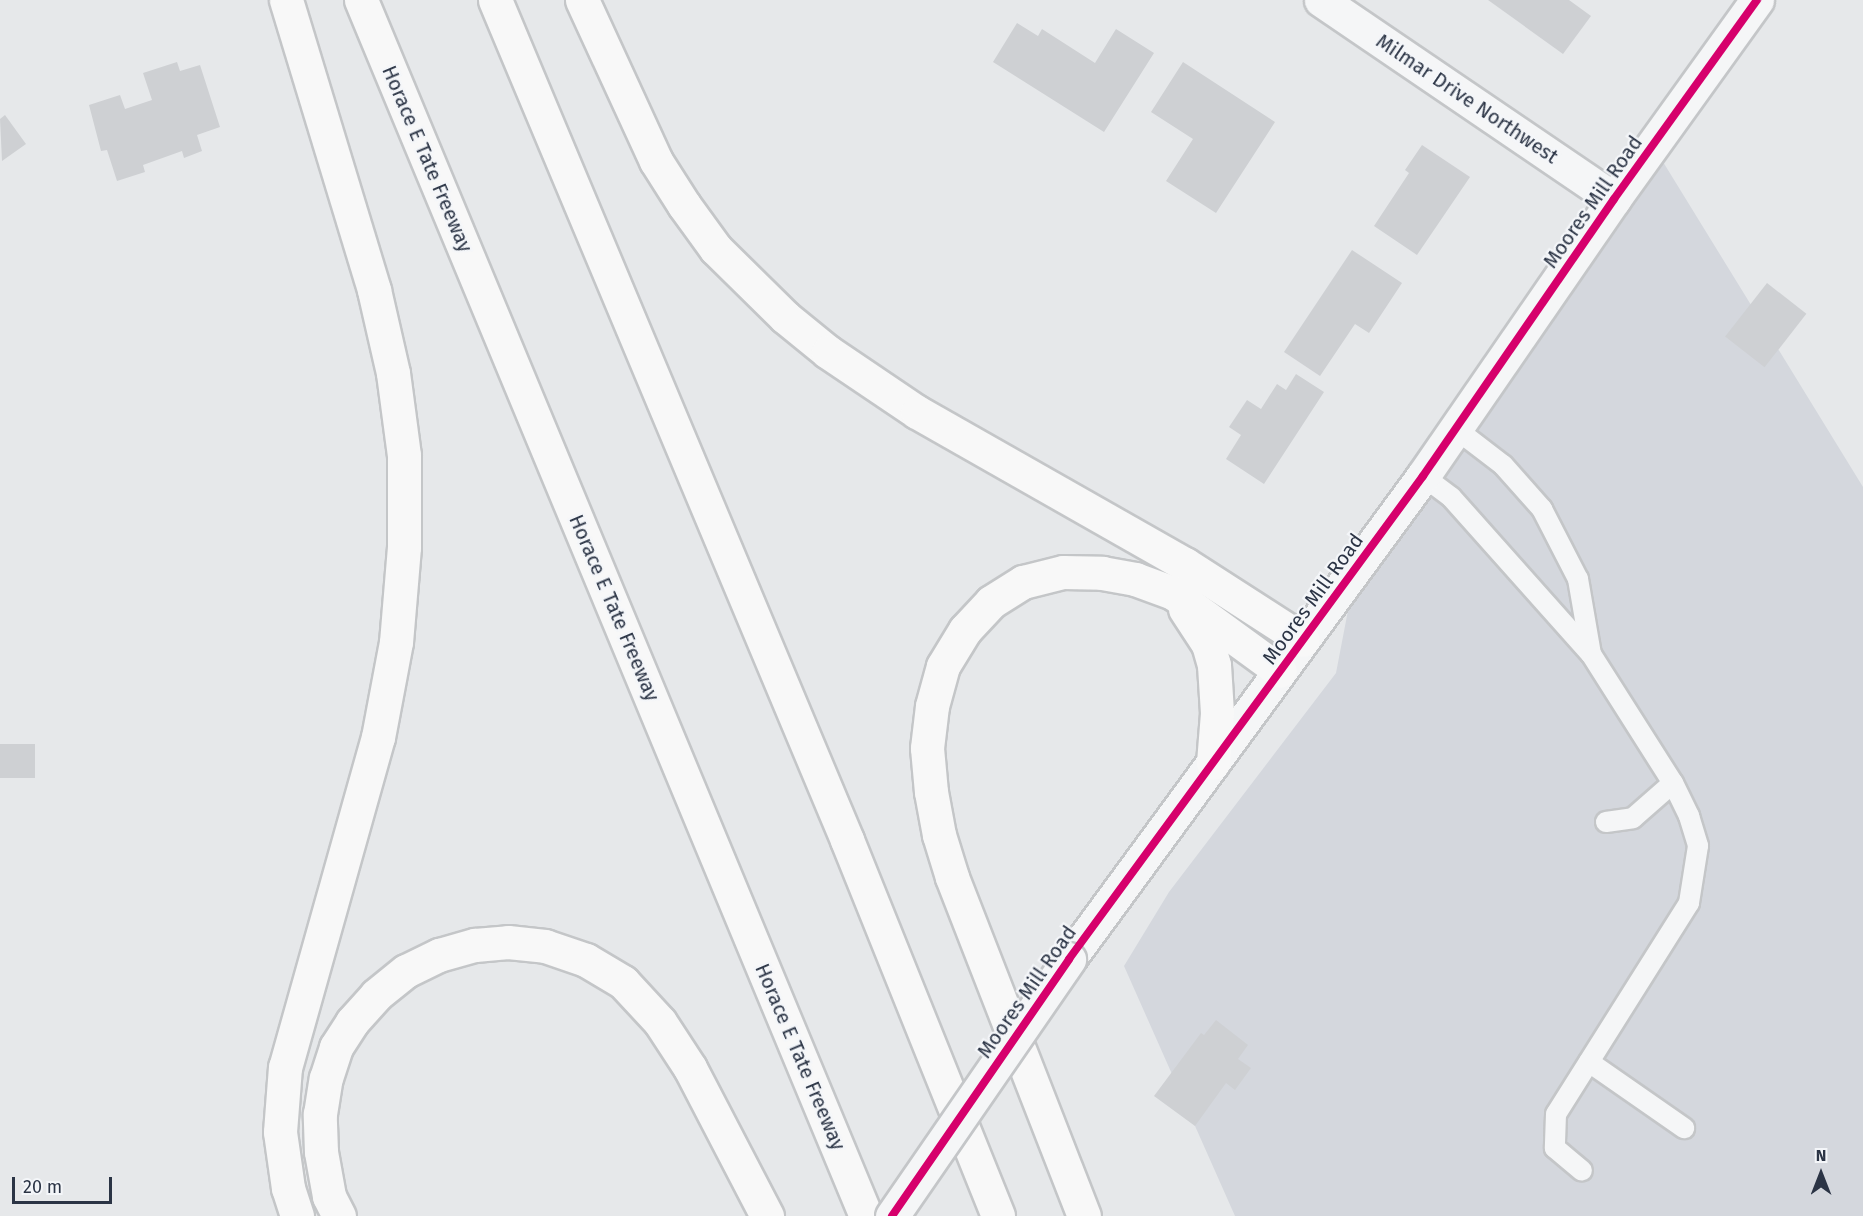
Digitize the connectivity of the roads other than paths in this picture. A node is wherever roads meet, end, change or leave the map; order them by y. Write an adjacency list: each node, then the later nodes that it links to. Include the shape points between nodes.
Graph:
1 (286, 0): 20 (highway, via 374,290 393,373 404,467 404,547 396,642 378,737 285,1067 280,1132 288,1188)
2 (361, 0): 23 (highway, Horace E Tate Freeway)
3 (495, 0): 25 (highway, via 842,829)
4 (582, 0): 11 (highway, via 656,161 678,196 716,249 785,317 828,352 917,412 1185,564)
5 (1321, 0): 7 (street, Milmar Drive Northwest)
6 (1757, 0): 7 (street, Moores Mill Road)
7 (1614, 199): 8 (street, Moores Mill Road)
8 (1456, 429): 9 (street, Moores Mill Road); 12 (lane, via 1503,465 1542,508 1578,579)
9 (1423, 476): 11 (street, Moores Mill Road); 12 (lane, via 1450,497)
10 (1173, 593): 13 (highway); 14 (highway, via 1198,626 1214,665 1217,713); 26 (highway, via 1135,579 1102,573 1063,572 1023,582 991,602 965,630 943,666 932,706 927,748 939,835)
11 (1303, 640): 13 (street, Moores Mill Road)
12 (1591, 654): 15 (lane)
13 (1280, 671): 14 (street, Moores Mill Road)
14 (1213, 763): 24 (street, Moores Mill Road, bridge, via 1069,959)
15 (1673, 783): 16 (lane, via 1633,818); 17 (lane, via 1698,846 1689,903)
16 (1606, 822)
17 (1589, 1062): 18 (lane); 19 (lane, via 1556,1114 1555,1148)
18 (1684, 1128)
19 (1582, 1171)
20 (297, 1216)
21 (339, 1216): 22 (highway, via 329,1196 320,1123 326,1078 336,1047 376,995 406,971 439,955 475,945 508,942 545,946 586,960 623,982 660,1022 690,1068)
22 (767, 1216)
23 (866, 1216)
24 (892, 1216)
25 (998, 1216)
26 (1084, 1216)

